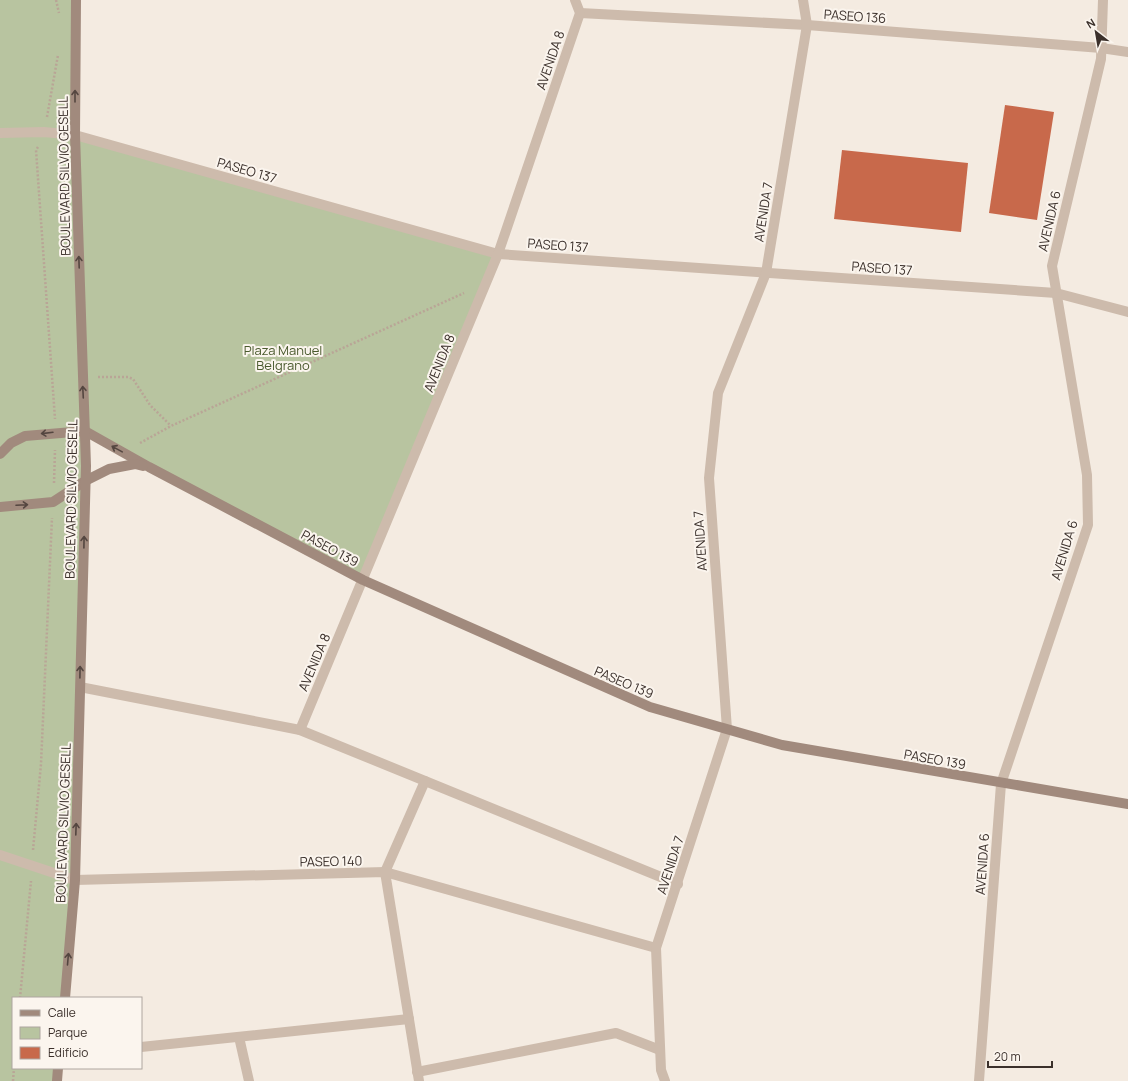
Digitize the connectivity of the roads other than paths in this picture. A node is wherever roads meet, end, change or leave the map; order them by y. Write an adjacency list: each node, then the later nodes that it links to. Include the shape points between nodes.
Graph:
1 (76, 0): 10 (main road, BOULEVARD SILVIO GESELL, one-way to 1)
2 (575, 0): 5 (street)
3 (803, 0): 6 (street, AVENIDA 7)
4 (1103, 0): 7 (street, AVENIDA 6)
5 (580, 13): 6 (street, PASEO 136); 11 (street, AVENIDA 8)
6 (807, 26): 7 (street, PASEO 136); 12 (street, AVENIDA 7)
7 (1101, 48): 8 (street, PASEO 136); 13 (street, AVENIDA 6, via 1101,59 1052,266)
8 (1128, 52)
9 (0, 133): 10 (street, PASEO 137, via 44,132)
10 (75, 135): 11 (street, PASEO 137); 15 (main road, BOULEVARD SILVIO GESELL, one-way to 10)
11 (498, 254): 12 (street, PASEO 137); 20 (street, AVENIDA 8)
12 (766, 273): 13 (street, PASEO 137); 22 (street, AVENIDA 7, via 718,393 709,478)
13 (1056, 293): 14 (street, PASEO 137); 25 (street, AVENIDA 6, via 1087,476 1088,525)
14 (1128, 312)
15 (86, 431): 16 (main road, one-way to 16, via 25,436 11,443); 17 (main road, PASEO 139, one-way to 15); 18 (main road, BOULEVARD SILVIO GESELL)
16 (0, 454)
17 (149, 467): 18 (main road, PASEO 139, via 134,464 122,466); 20 (main road, PASEO 139)
18 (85, 481): 19 (main road, PASEO 139, one-way to 18, via 53,502); 21 (main road, BOULEVARD SILVIO GESELL, one-way to 18)
19 (0, 506)
20 (363, 580): 22 (main road, PASEO 139, via 650,707); 23 (street, AVENIDA 8)
21 (80, 687): 23 (street); 29 (main road, BOULEVARD SILVIO GESELL, one-way to 21)
22 (727, 729): 25 (main road, PASEO 139, via 782,745); 30 (street, AVENIDA 7)
23 (300, 730): 24 (street)
24 (425, 781): 28 (street); 30 (street)
25 (1001, 784): 26 (main road, PASEO 139); 42 (street, AVENIDA 6)
26 (1128, 804)
27 (0, 855): 29 (street, PASEO 140)
28 (385, 872): 29 (street, PASEO 140); 31 (street, PASEO 140); 33 (street)
29 (75, 880): 32 (main road, BOULEVARD SILVIO GESELL, one-way to 29)
30 (678, 884): 31 (street, AVENIDA 7)
31 (656, 948): 36 (street, AVENIDA 7)
32 (64, 997)
33 (409, 1019): 34 (street); 38 (street)
34 (239, 1037): 35 (street); 40 (street)
35 (142, 1048)
36 (660, 1050): 38 (street, via 616,1033); 41 (street, AVENIDA 7, via 661,1070)
37 (58, 1069): 39 (main road)
38 (418, 1077)
39 (57, 1081)
40 (249, 1081)
41 (665, 1081)
42 (980, 1081)

